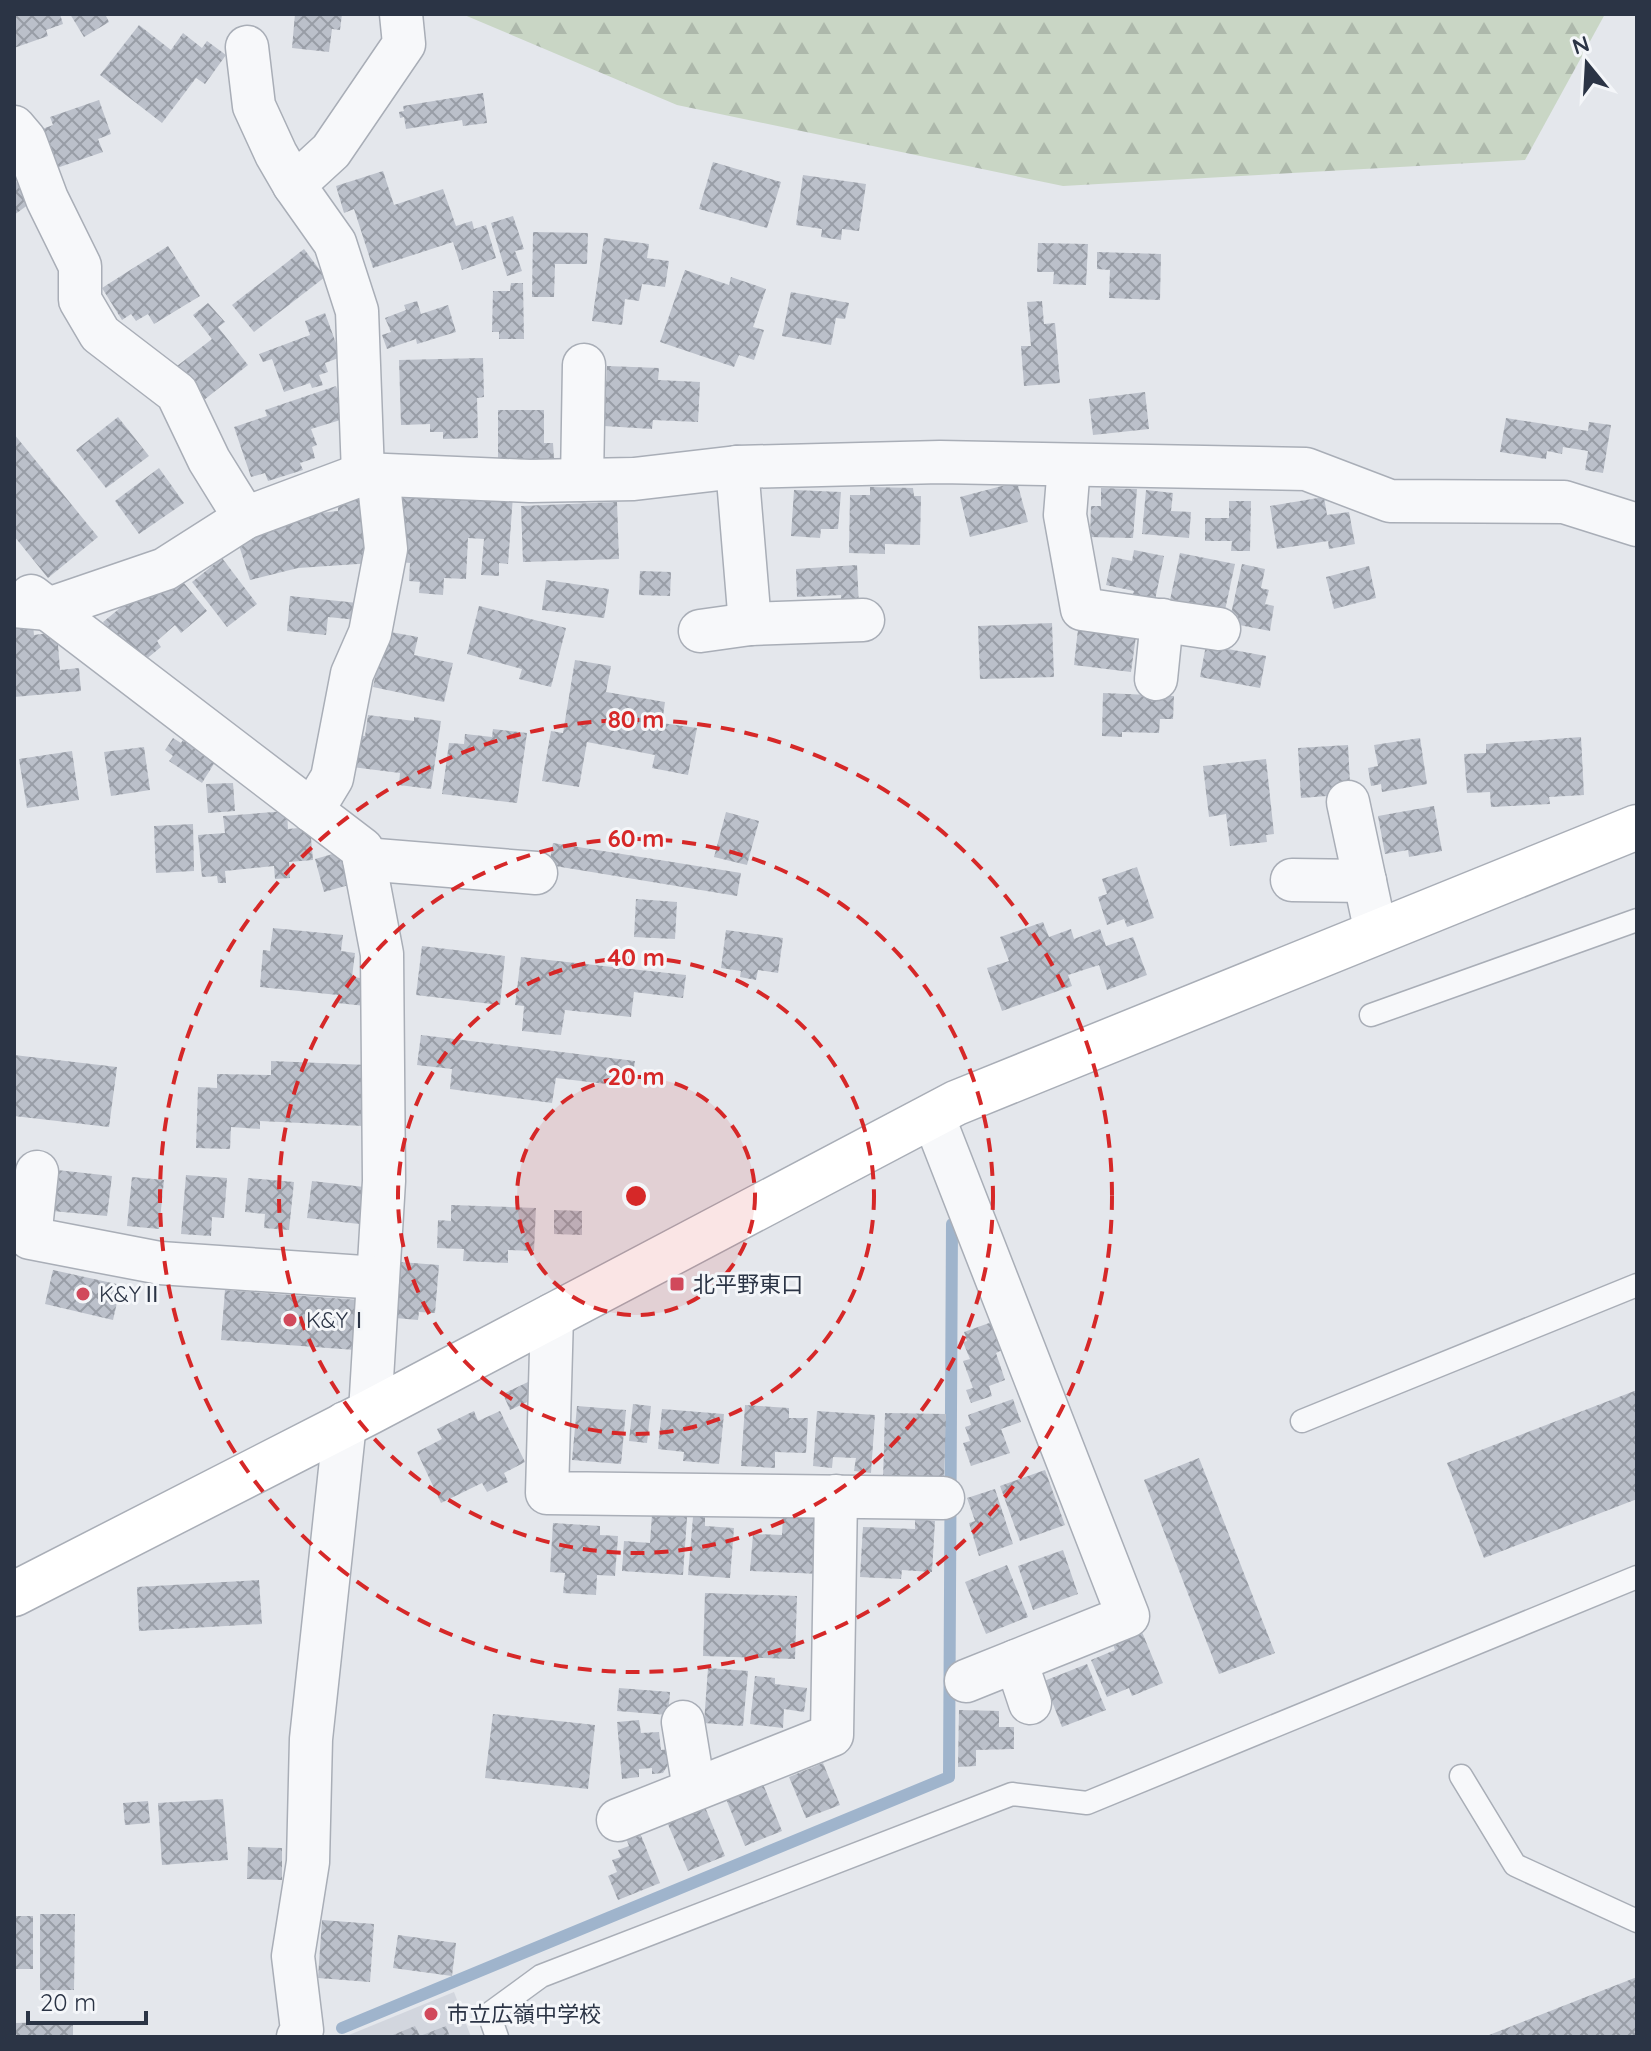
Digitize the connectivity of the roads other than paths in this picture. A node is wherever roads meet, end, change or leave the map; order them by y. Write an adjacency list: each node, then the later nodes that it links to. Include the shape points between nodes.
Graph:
1 (401, 14): 4 (street, via 404,44 331,151)
2 (247, 47): 4 (street, via 254,106)
3 (14, 127): 10 (street, via 25,140 80,266 80,300 86,311 100,334 177,393)
4 (294, 185): 8 (street, via 335,243 357,311)
5 (584, 365): 9 (street)
6 (1069, 465): 7 (street); 11 (street, via 1306,469 1390,501 1564,502); 15 (street, via 1065,515 1082,609)
7 (737, 467): 9 (street); 16 (street)
8 (370, 475): 9 (street); 10 (street); 21 (street, via 386,549 370,633 352,674 332,778)
9 (582, 480)
10 (245, 518): 13 (street, via 165,569)
11 (1637, 525)
12 (14, 583): 13 (street)
13 (31, 608): 21 (street)
14 (863, 620): 16 (street)
15 (1162, 620): 17 (street); 19 (street)
16 (750, 624): 18 (street)
17 (1219, 629)
18 (700, 631)
19 (1156, 679)
20 (1348, 802): 26 (street)
21 (312, 811): 23 (street, via 362,849)
22 (1637, 827): 28 (street)
23 (364, 859): 24 (street); 32 (street, via 382,954 384,1181)
24 (536, 873)
25 (1292, 880): 26 (street)
26 (1365, 881): 28 (street)
27 (1637, 920): 29 (lane)
28 (1376, 933): 30 (street)
29 (1371, 1015)
30 (933, 1116): 34 (street); 41 (street, via 1128,1616)
31 (37, 1172): 32 (street, via 30,1238 160,1263)
32 (378, 1278): 35 (street)
33 (1637, 1285): 36 (lane)
34 (552, 1315): 35 (street); 37 (street, via 547,1493)
35 (357, 1418): 40 (street); 49 (street, via 311,1739 308,1862 293,1956 302,2030)
36 (1302, 1421)
37 (836, 1496): 38 (street); 46 (street, via 832,1735)
38 (943, 1498)
39 (1637, 1577): 50 (lane, via 1087,1803 1012,1794 541,1976 489,2014)
40 (14, 1594)
41 (1016, 1661): 42 (street); 43 (street)
42 (966, 1681)
43 (1030, 1703)
44 (683, 1722): 46 (street)
45 (1461, 1776): 48 (lane, via 1515,1865)
46 (694, 1789): 47 (street)
47 (618, 1820)
48 (1637, 1921)
49 (298, 2037)
50 (497, 2037)

